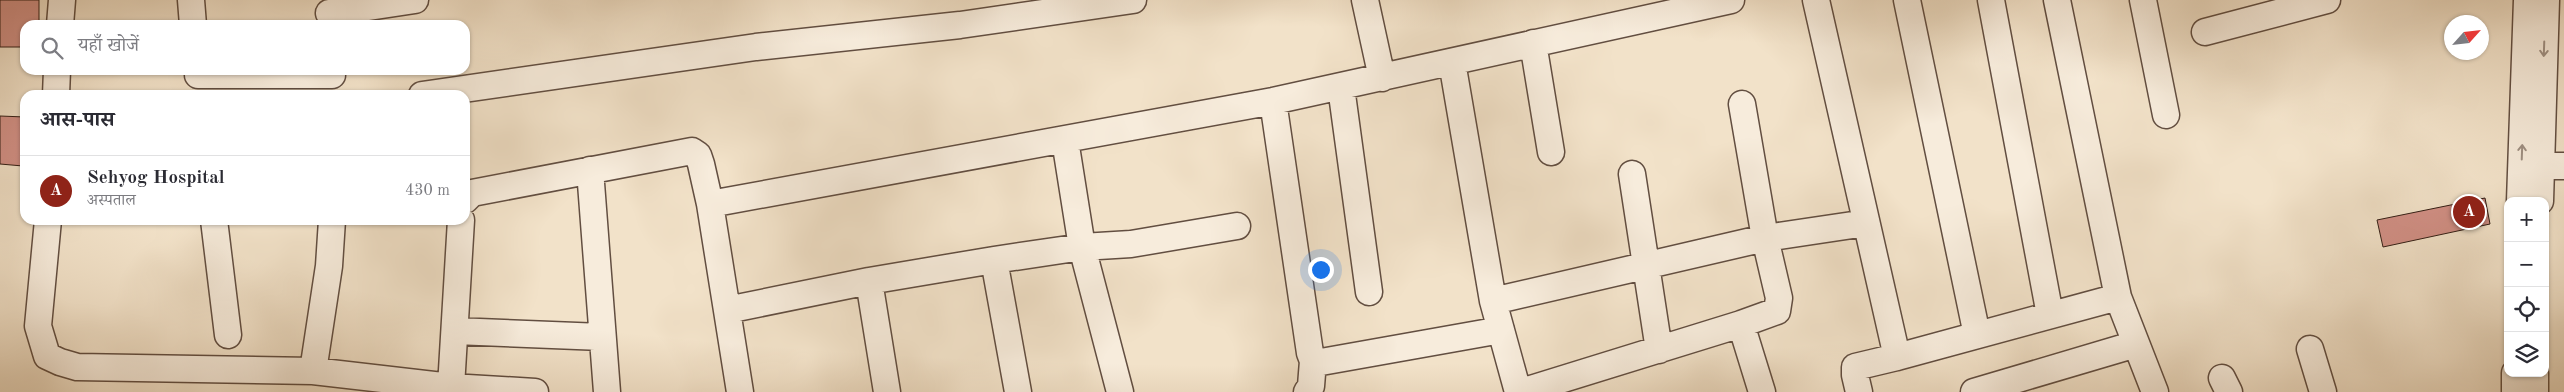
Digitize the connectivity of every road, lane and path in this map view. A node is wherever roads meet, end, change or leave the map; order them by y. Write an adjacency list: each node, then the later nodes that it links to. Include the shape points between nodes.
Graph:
1 (62, 0): 16 (street)
2 (191, 0): 17 (street)
3 (415, 0): 15 (street)
4 (1133, 0): 27 (street, via 960,25 756,47)
5 (1365, 0): 22 (street)
6 (1731, 0): 19 (street)
7 (1816, 0): 41 (street)
8 (1907, 0): 61 (street)
9 (1991, 0): 56 (street)
10 (2057, 0): 53 (street)
11 (2143, 0): 31 (street)
12 (2327, 0): 18 (street)
13 (2527, 0): 28 (street)
14 (2546, 0): 28 (street, one-way to 28)
15 (329, 13)
16 (60, 20)
17 (193, 20)
18 (2205, 32)
19 (1533, 44): 20 (street); 33 (street)
20 (1452, 62): 22 (street); 54 (street)
21 (58, 75): 26 (street)
22 (1382, 78): 25 (street)
23 (199, 80): 24 (street)
24 (332, 80)
25 (1341, 87): 29 (street); 52 (street)
26 (56, 90)
27 (457, 90)
28 (2544, 94): 34 (street); 38 (street, one-way to 28)
29 (1273, 101): 32 (street); 67 (street)
30 (1742, 104): 47 (street)
31 (2166, 115)
32 (1065, 140): 40 (street); 48 (street)
33 (1551, 152)
34 (2552, 166): 39 (street)
35 (590, 170): 37 (street); 40 (street, via 692,151 698,155); 62 (street)
36 (1632, 174): 50 (street)
37 (470, 195)
38 (2521, 197)
39 (2541, 197)
40 (710, 204): 55 (street)
41 (1866, 223): 47 (street); 66 (street)
42 (48, 225): 68 (street, via 38,326 47,356 77,367)
43 (215, 225): 60 (street)
44 (332, 225): 68 (street, via 329,266)
45 (461, 225): 59 (street)
46 (1237, 226): 48 (street, via 1130,244)
47 (1765, 238): 50 (street); 57 (street, via 1779,306 1771,314)
48 (1082, 247): 49 (street); 77 (street)
49 (994, 260): 51 (street); 76 (street)
50 (1644, 266): 54 (street); 64 (street)
51 (869, 282): 55 (street); 75 (street)
52 (1370, 292)
53 (2118, 297): 56 (street); 63 (street)
54 (1493, 301): 58 (street)
55 (727, 310): 74 (street)
56 (2050, 315): 61 (street)
57 (1742, 324): 64 (street); 80 (street)
58 (1501, 330): 67 (street); 79 (street)
59 (455, 331): 62 (street); 71 (street)
60 (228, 335)
61 (1977, 335): 66 (street)
62 (602, 337): 73 (street)
63 (2136, 344): 82 (street); 83 (street)
64 (1659, 350): 79 (street)
65 (2310, 350): 84 (street)
66 (1896, 357): 81 (street, via 1855,367)
67 (1313, 361): 78 (street, via 1311,386)
68 (313, 371): 71 (street)
69 (2515, 377): 85 (street)
70 (2535, 377): 86 (street)
71 (451, 387): 72 (street)
72 (535, 392)
73 (607, 392)
74 (740, 392)
75 (887, 392)
76 (1018, 392)
77 (1120, 392)
78 (1307, 392)
79 (1519, 392)
80 (1762, 392)
81 (1859, 392)
82 (1974, 392)
83 (2155, 392)
84 (2323, 392)
85 (2515, 392)
86 (2535, 392)

